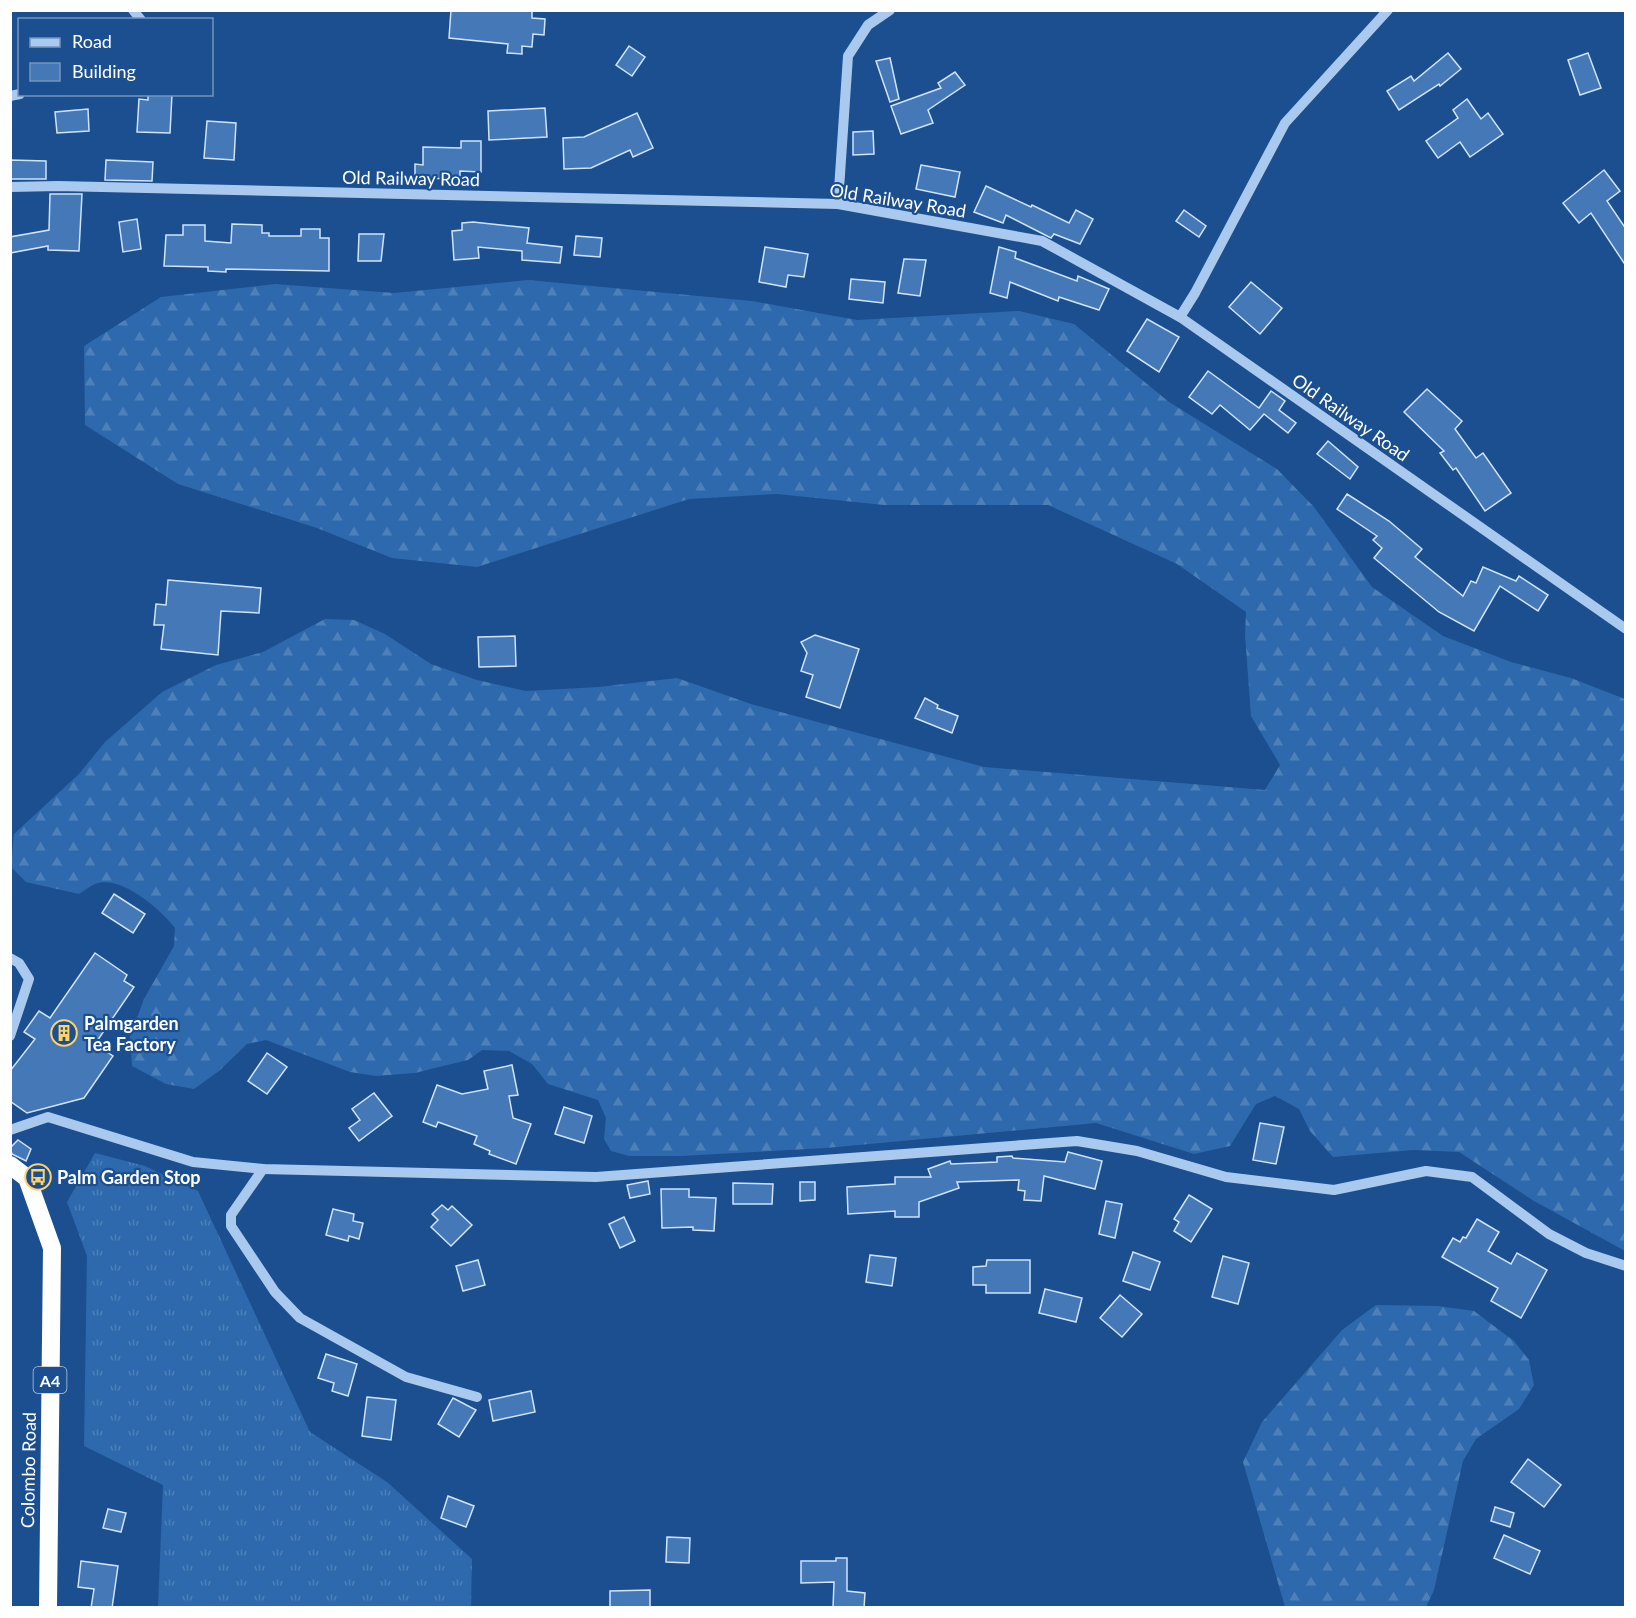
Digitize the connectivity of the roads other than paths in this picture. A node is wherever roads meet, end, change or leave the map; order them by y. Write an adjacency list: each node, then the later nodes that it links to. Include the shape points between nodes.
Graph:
1 (890, 10): 4 (street, via 867,25 848,56)
2 (1389, 10): 5 (street, via 1285,123)
3 (10, 187): 4 (street, Old Railway Road)
4 (838, 204): 5 (street, Old Railway Road, via 1042,241)
5 (1180, 317): 6 (street, Old Railway Road)
6 (1626, 629)
7 (10, 958): 8 (street, via 19,963 28,979)
8 (10, 1036)
9 (10, 1130): 11 (street, via 48,1117 193,1162)
10 (10, 1166): 14 (highway, Colombo Road / A4, via 27,1178 52,1248)
11 (263, 1169): 12 (street, via 596,1176 1077,1141 1137,1151 1226,1177 1334,1190 1426,1171 1472,1177 1550,1234 1586,1253); 13 (street, via 231,1215 231,1226 275,1292 300,1318 406,1377)
12 (1626, 1266)
13 (477, 1396)
14 (48, 1608)

